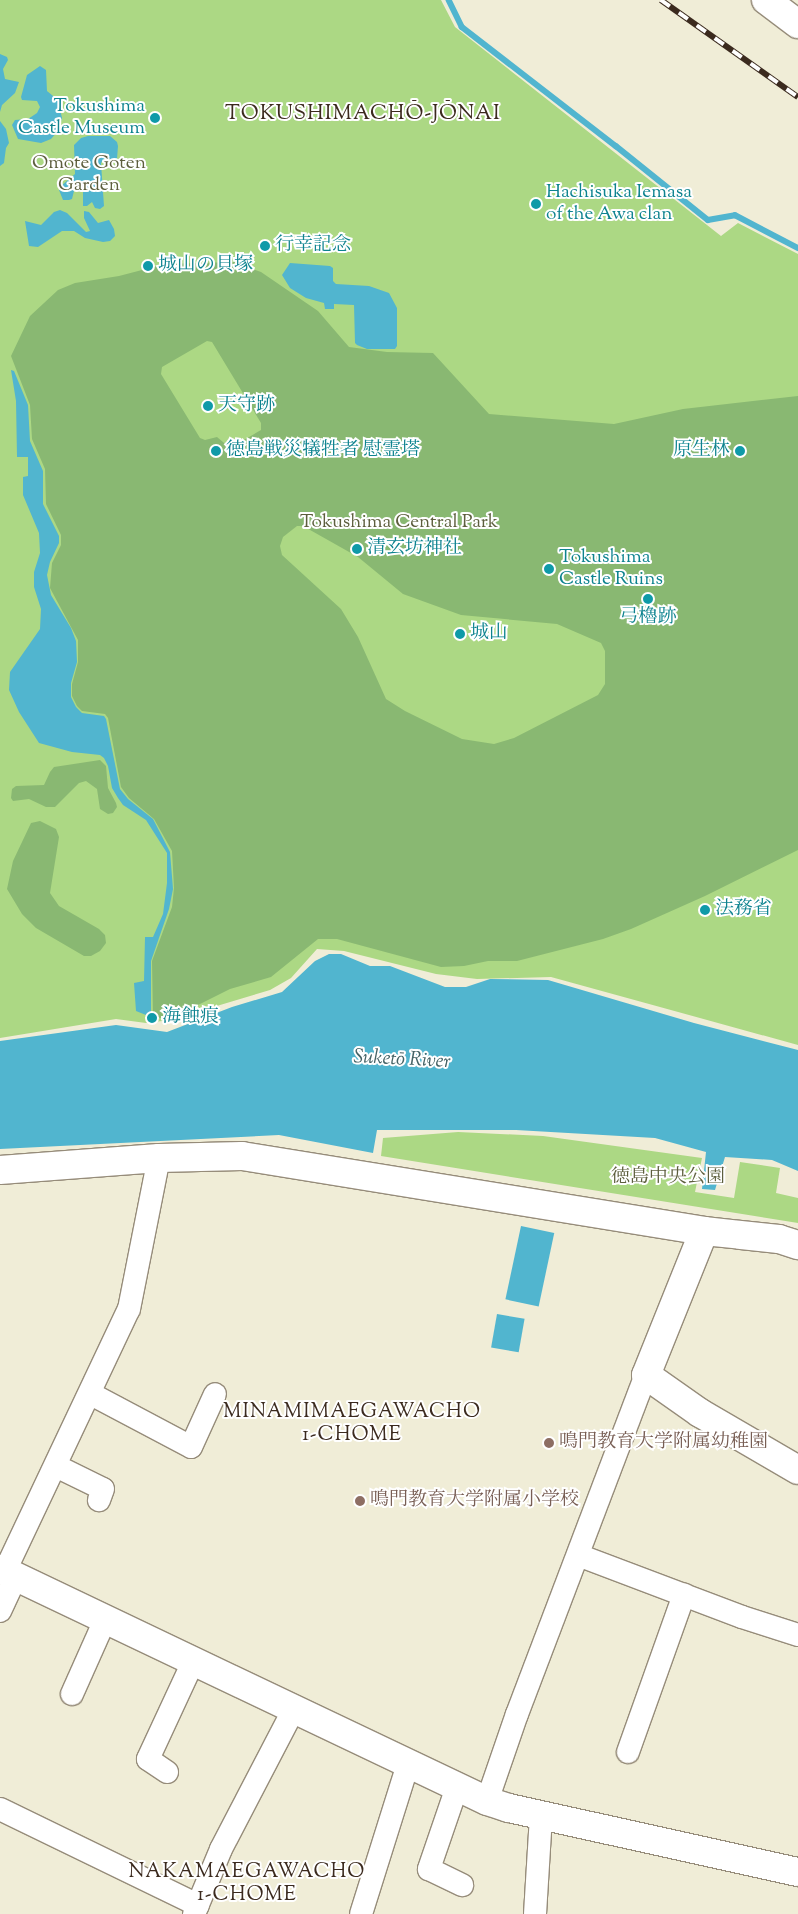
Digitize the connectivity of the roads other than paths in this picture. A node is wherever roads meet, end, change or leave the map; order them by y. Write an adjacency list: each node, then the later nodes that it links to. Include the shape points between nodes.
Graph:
1 (159, 1158): 2 (street); 3 (street, via 242,1156); 6 (street, via 129,1310)
2 (0, 1170)
3 (704, 1231): 4 (street, via 779,1239); 5 (street)
4 (798, 1245)
5 (646, 1375): 9 (street, via 700,1413); 11 (street)
6 (91, 1394): 7 (street, via 191,1447); 8 (street)
7 (215, 1394)
8 (56, 1466): 10 (street, via 103,1489); 12 (street)
9 (798, 1470)
10 (99, 1500)
11 (578, 1555): 13 (street); 24 (street)
12 (7, 1572): 14 (street); 15 (street)
13 (684, 1595): 16 (street); 20 (street)
14 (0, 1611)
15 (106, 1620): 17 (street); 18 (street)
16 (796, 1629)
17 (193, 1662): 19 (street); 22 (street, via 148,1760)
18 (72, 1694)
19 (294, 1709): 21 (street); 29 (street, via 221,1849)
20 (628, 1752)
21 (408, 1764): 23 (street); 30 (street)
22 (167, 1772)
23 (457, 1788): 24 (street); 28 (street, via 428,1869)
24 (487, 1801): 26 (street)
25 (0, 1809): 29 (street)
26 (541, 1815): 27 (street); 31 (street)
27 (798, 1872)
28 (462, 1886)
29 (196, 1909)
30 (361, 1914)
31 (535, 1914)

